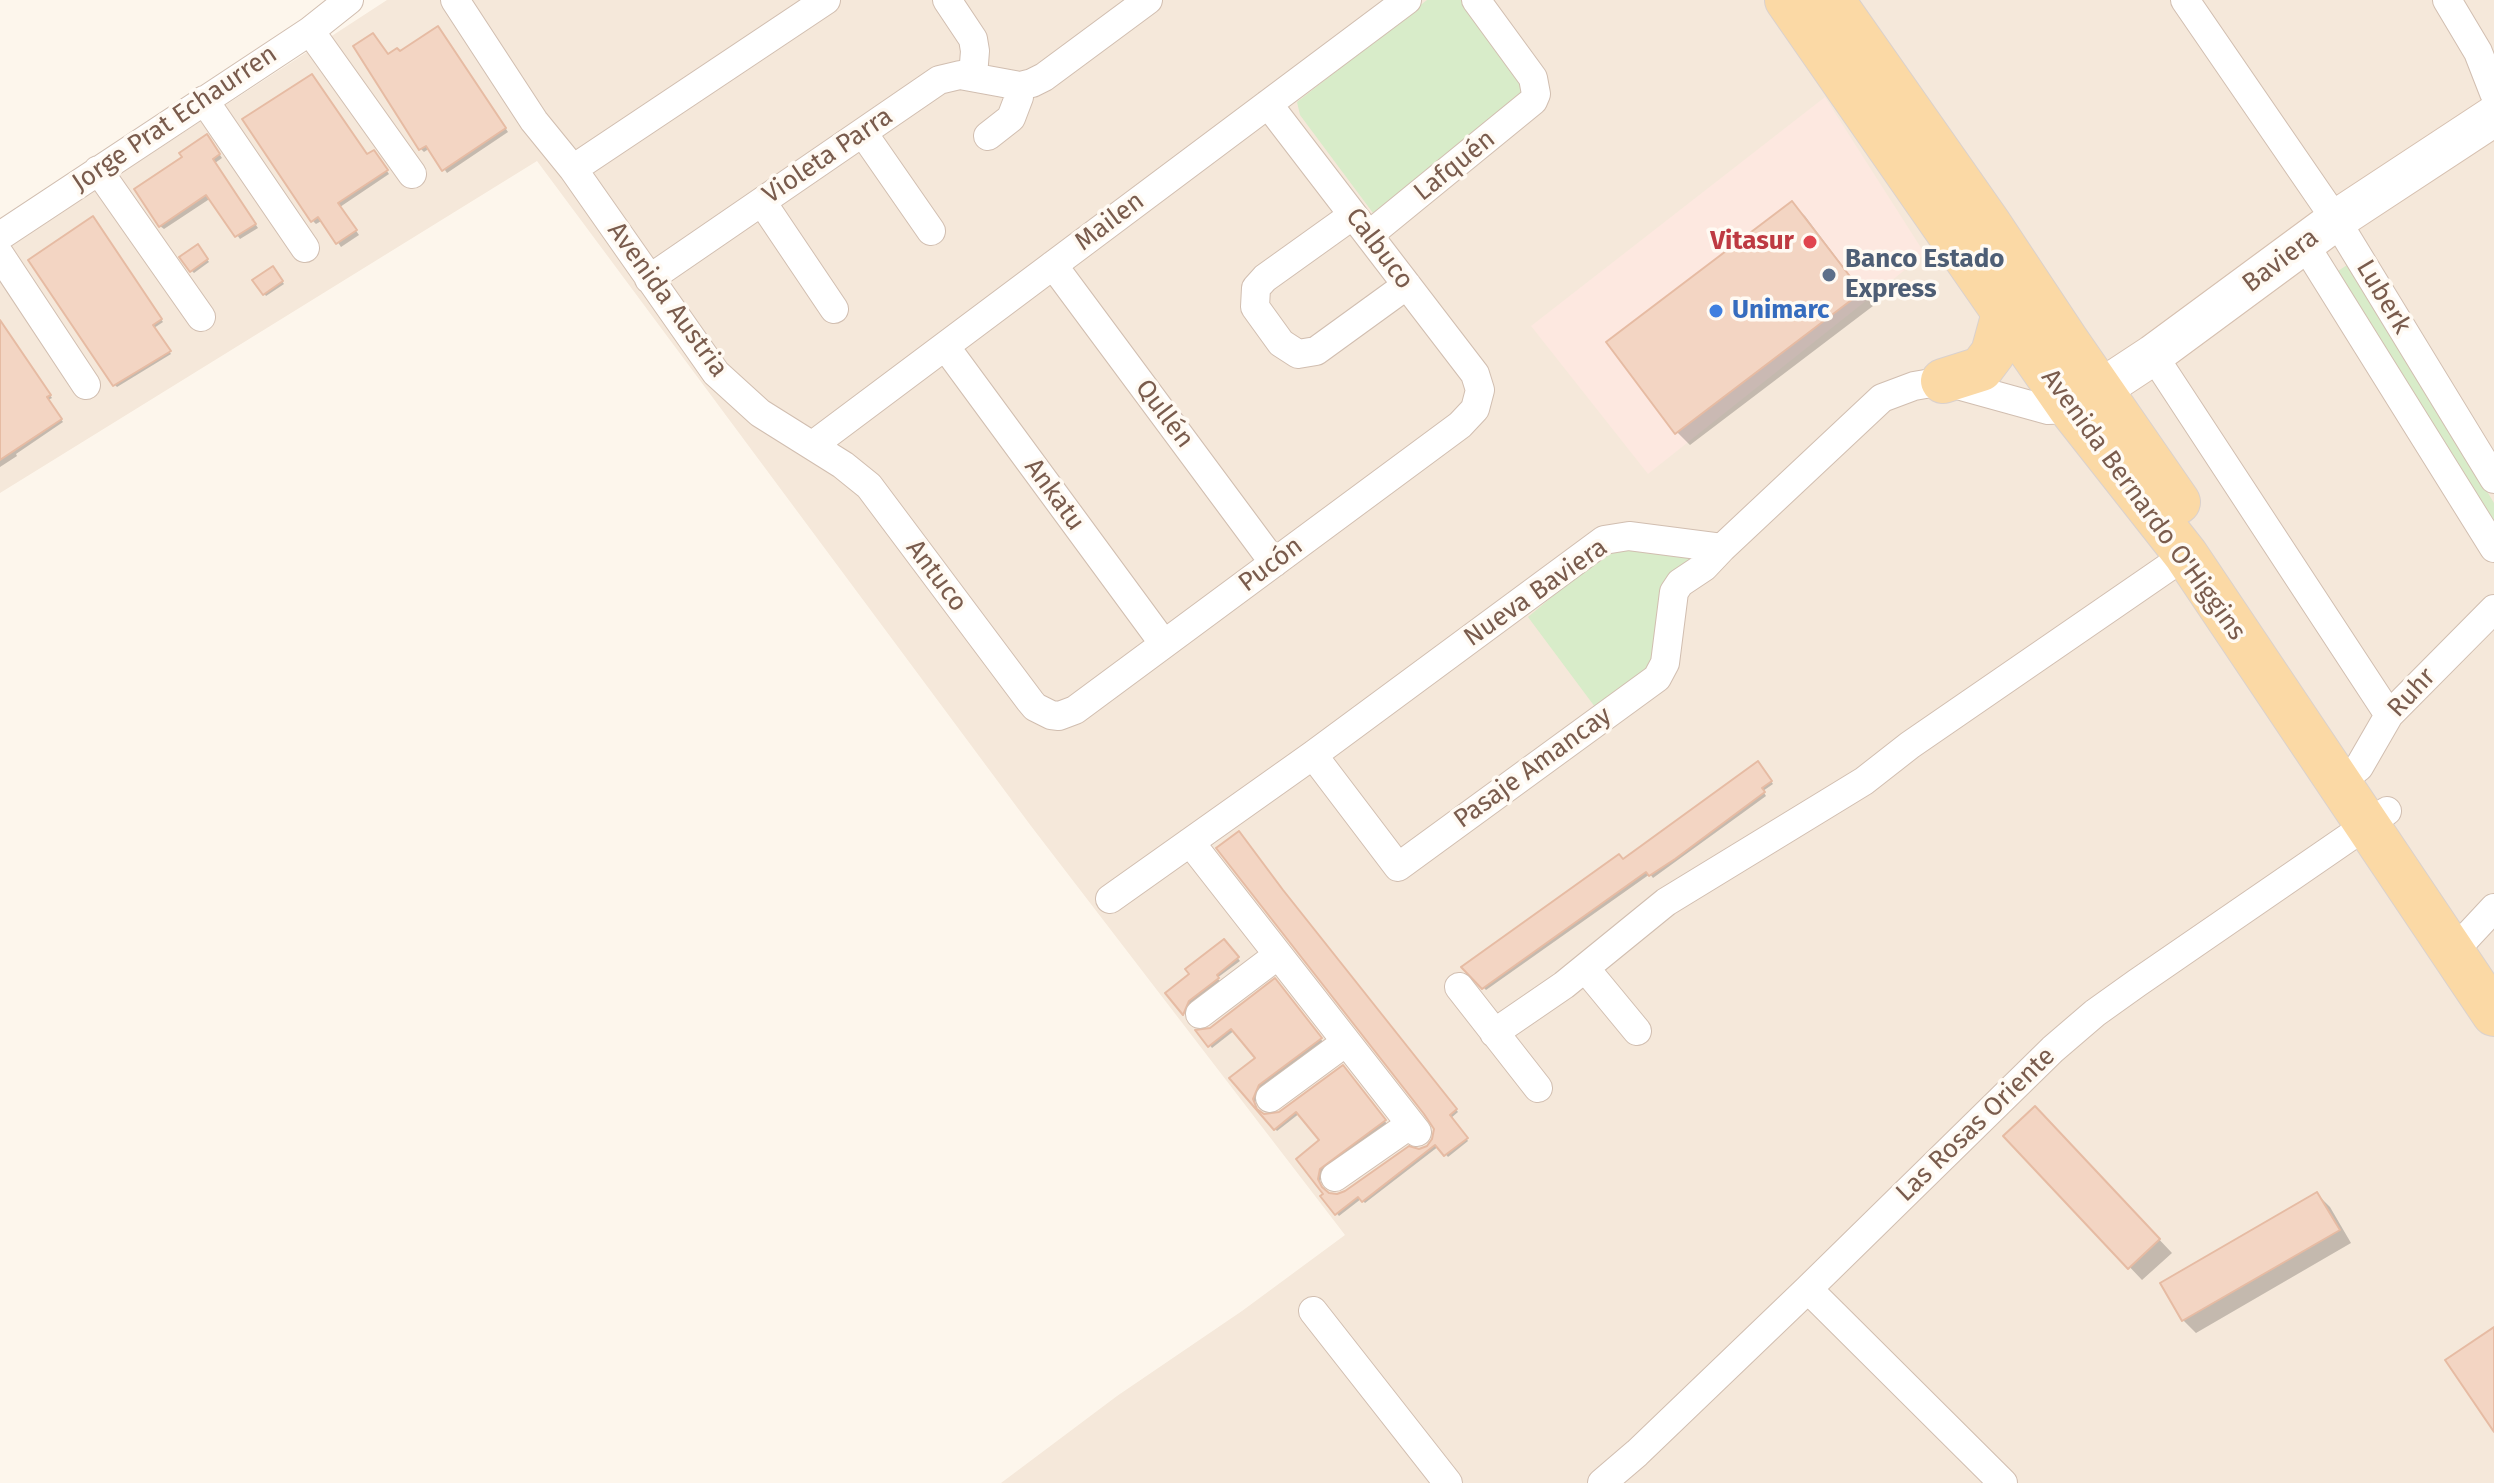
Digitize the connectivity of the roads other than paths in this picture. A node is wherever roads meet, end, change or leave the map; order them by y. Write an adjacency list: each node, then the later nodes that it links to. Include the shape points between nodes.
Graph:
1 (349, 0): 14 (street, Jorge Prat Echaurren)
2 (455, 0): 24 (street, Avenida Austria, via 534,121)
3 (478, 0): 24 (street, Avenida Austria, via 550,113)
4 (826, 0): 24 (street)
5 (947, 0): 15 (street, via 973,39)
6 (1148, 0): 13 (street)
7 (1407, 0): 19 (street, Mailen)
8 (1476, 0): 29 (street, Lafquén, via 1533,78 1536,94 1528,107)
9 (1787, 0): 20 (main road, Avenida Bernardo O'Higgins)
10 (1832, 0): 20 (main road, Avenida Bernardo O'Higgins)
11 (2185, 0): 28 (street, Luberk)
12 (2447, 0): 17 (street, via 2478,52)
13 (1117, 9): 16 (street, via 1044,77)
14 (310, 31): 18 (street, Jorge Prat Echaurren); 26 (street)
15 (973, 76): 16 (street, Violeta Parra); 22 (street, Violeta Parra, via 939,80)
16 (1020, 86): 23 (street, via 1011,118)
17 (2494, 93)
18 (204, 100): 25 (street, Jorge Prat Echaurren); 33 (street)
19 (1268, 104): 29 (street, Calbuco); 35 (street, Mailen)
20 (1885, 107): 39 (main road, Avenida Bernardo O'Higgins); 46 (main road, Avenida Bernardo O'Higgins, via 1989,224)
21 (2494, 116): 28 (street, Baviera)
22 (863, 133): 27 (street, Violeta Parra); 30 (street)
23 (988, 136)
24 (573, 169): 36 (street, Avenida Austria)
25 (98, 170): 31 (street, Jorge Prat Echaurren); 40 (street)
26 (412, 174)
27 (762, 202): 36 (street, Violeta Parra); 38 (street)
28 (2336, 220): 32 (street, Baviera); 48 (street, Luberk)
29 (1361, 225): 37 (street, Calbuco); 37 (street, Lafquén, via 1265,278 1253,301 1258,313 1285,348 1304,354 1316,351)
30 (931, 231)
31 (0, 236)
32 (2305, 245): 42 (street, Baviera); 50 (street, Luberk)
33 (305, 248)
34 (0, 255): 44 (street)
35 (1053, 265): 41 (street, Mailen); 52 (street, Qullén)
36 (649, 279): 47 (street, Avenida Austria, via 716,373 760,413)
37 (1407, 285): 45 (street, Calbuco, via 1475,374)
38 (834, 309)
39 (2004, 313): 43 (main road, via 1993,353 1981,369); 46 (main road, Avenida Bernardo O'Higgins)
40 (201, 317)
41 (945, 346): 47 (street, Mailen); 54 (street, Ankatu)
42 (2153, 355): 46 (street, Baviera); 56 (street)
43 (1943, 381): 46 (street, via 2048,410); 49 (street, via 1882,398)
44 (86, 385)
45 (1479, 399): 52 (street, Pucón, via 1469,418)
46 (2086, 399): 51 (main road, Avenida Bernardo O'Higgins); 58 (main road, Avenida Bernardo O'Higgins)
47 (813, 445): 55 (street, Antuco, via 869,486 1030,701)
48 (2494, 479)
49 (1722, 548): 57 (street, Nueva Baviera, via 1629,536 1604,540); 57 (street, Pasaje Amancay, via 1674,592 1665,663 1657,678 1398,867)
50 (2494, 548)
51 (2186, 555): 58 (main road, Avenida Bernardo O'Higgins); 64 (street, via 1864,781 1666,902)
52 (1274, 563): 54 (street, Pucón)
53 (2494, 609): 56 (street, Ruhr)
54 (1164, 644): 55 (street, Pucón, via 1075,710)
55 (1051, 715)
56 (2389, 715): 58 (street, Ruhr)
57 (1313, 755): 60 (street, Nueva Baviera)
58 (2349, 775): 59 (main road, Avenida Bernardo O'Higgins)
59 (2377, 818): 62 (main road, Avenida Bernardo O'Higgins); 74 (street, Las Rosas Oriente, via 2095,1013)
60 (1190, 842): 61 (street, Nueva Baviera); 63 (street)
61 (1110, 899)
62 (2478, 940): 67 (main road, Avenida Bernardo O'Higgins)
63 (1278, 955): 66 (street); 70 (street)
64 (1585, 968): 68 (street); 69 (street)
65 (1459, 987): 69 (street)
66 (1200, 1014)
67 (2494, 1014)
68 (1637, 1031)
69 (1494, 1033): 71 (street)
70 (1346, 1042): 72 (street); 73 (street, via 1414,1128)
71 (1538, 1088)
72 (1270, 1098)
73 (1335, 1177)
74 (1808, 1289): 77 (street, Las Rosas Oriente); 78 (street)
75 (1313, 1311): 76 (street)
76 (1448, 1483)
77 (1602, 1483)
78 (2003, 1483)

